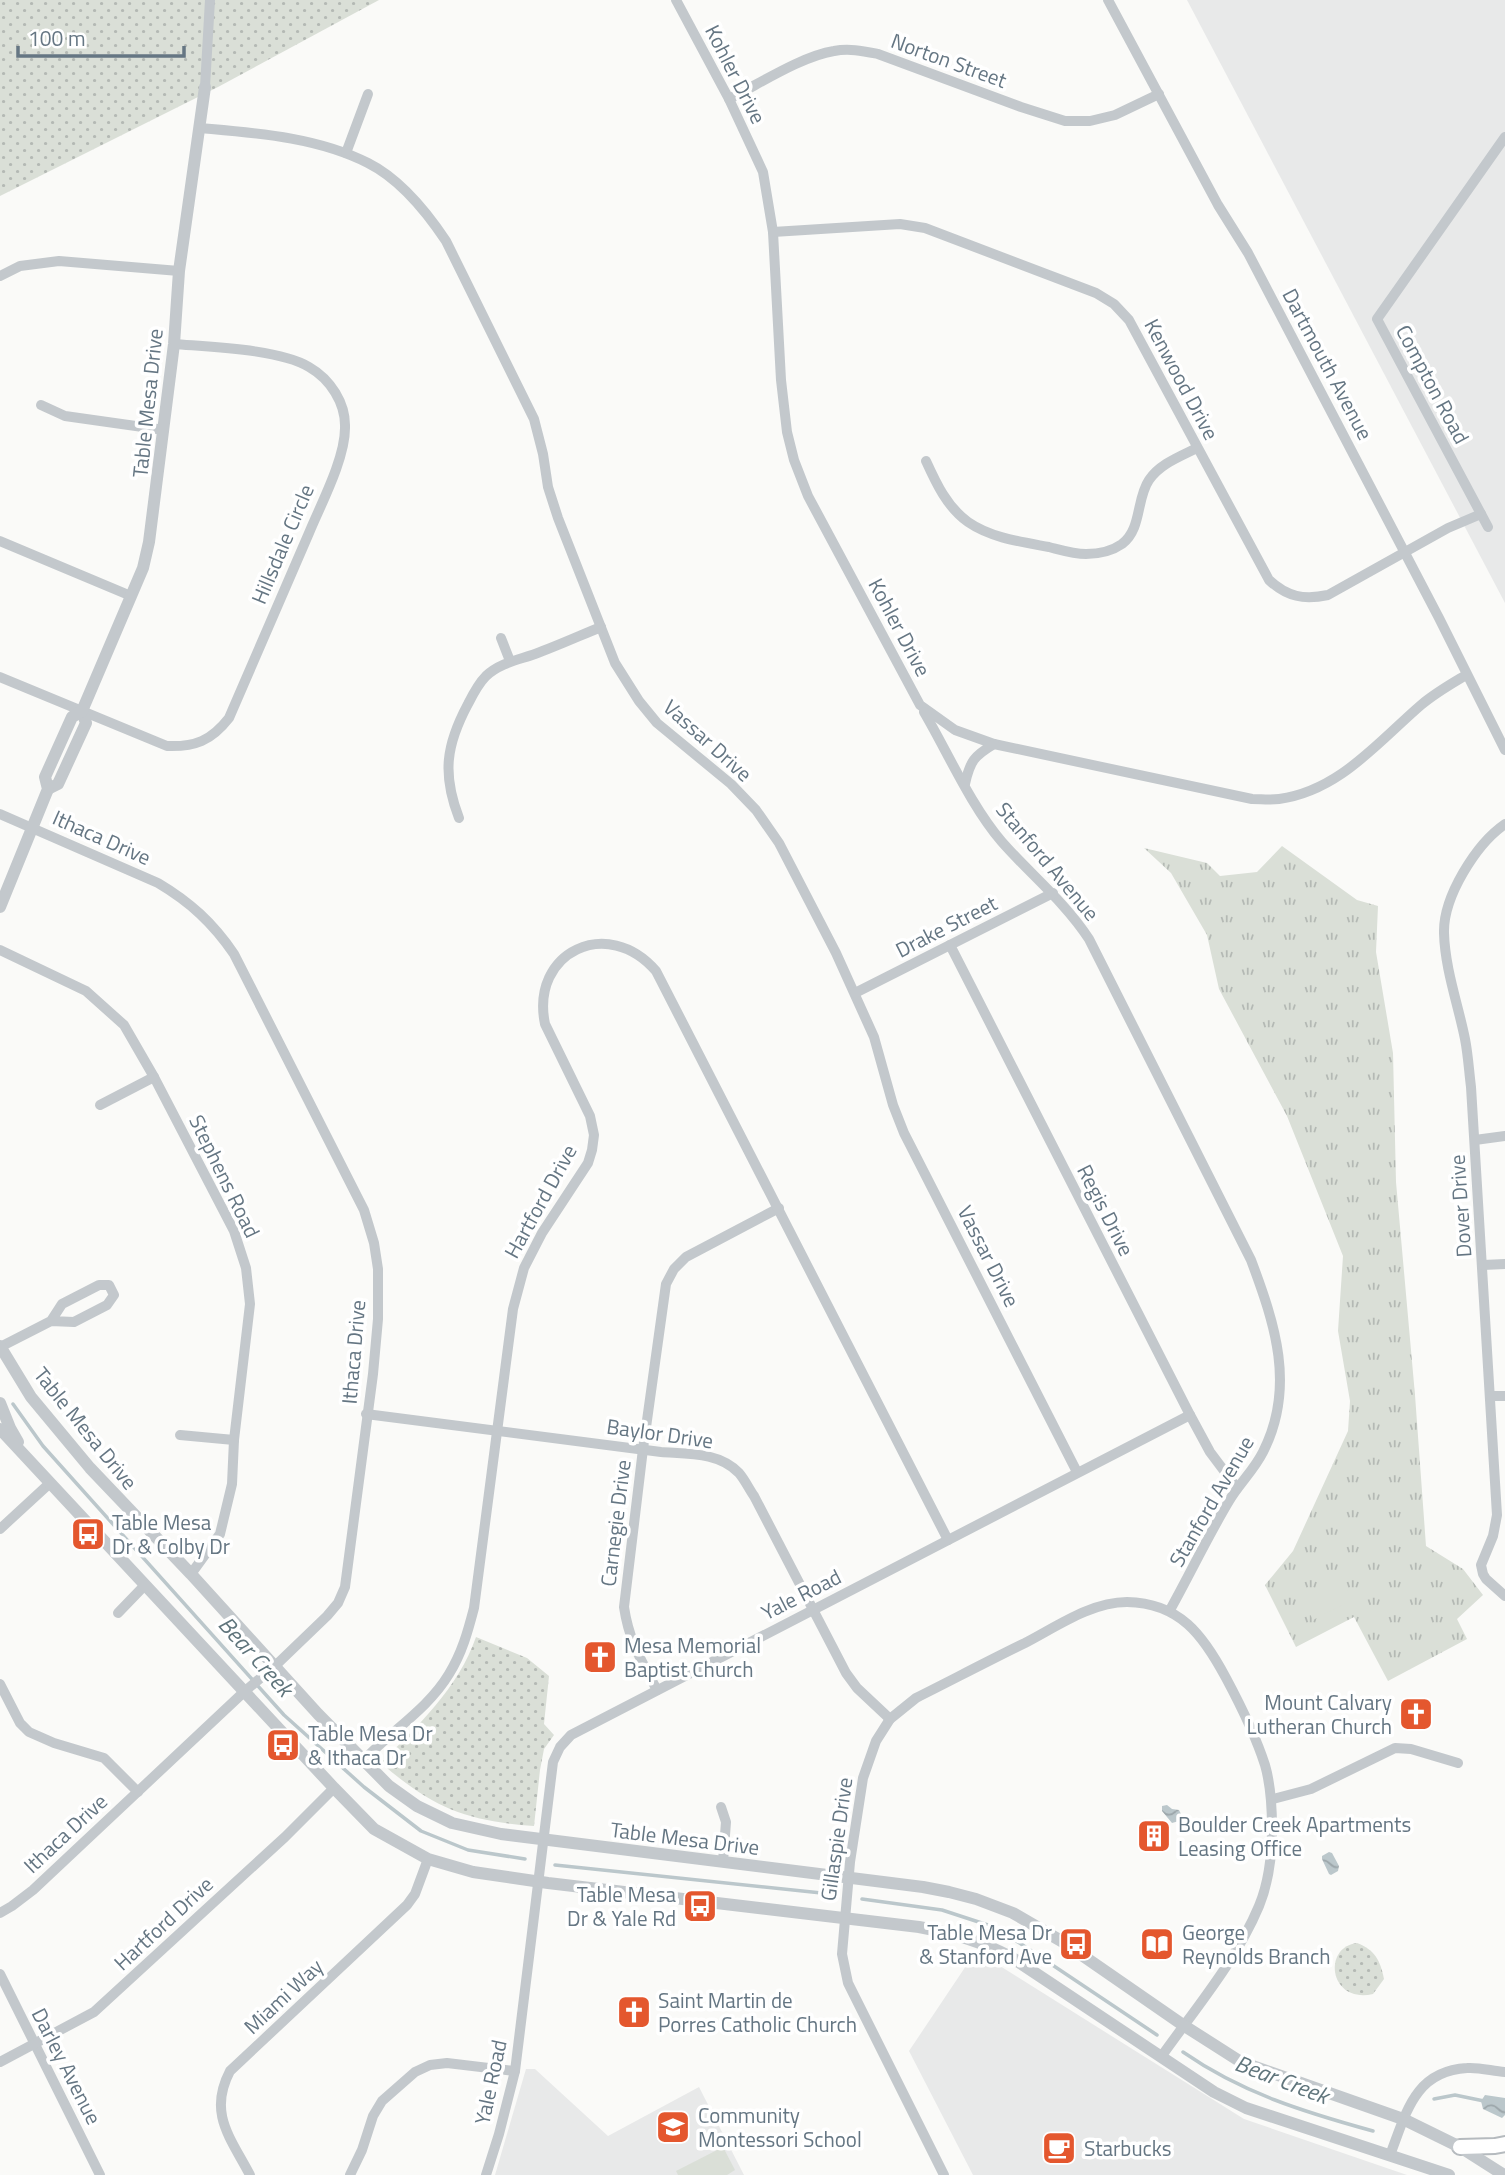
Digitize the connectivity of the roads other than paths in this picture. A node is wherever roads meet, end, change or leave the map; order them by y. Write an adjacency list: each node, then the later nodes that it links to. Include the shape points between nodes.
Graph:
1 (210, 0): 4 (street)
2 (676, 0): 7 (street, Kohler Drive)
3 (1108, 0): 6 (street, Dartmouth Avenue)
4 (205, 87): 8 (street, Table Mesa Drive)
5 (368, 94): 10 (street)
6 (1158, 94): 7 (street, Norton Street, via 1115,115 1065,121 856,50 813,56); 22 (street, Dartmouth Avenue, via 1248,253)
7 (729, 99): 11 (street, Kohler Drive, via 763,172)
8 (201, 128): 10 (street, Vassar Drive, via 291,138); 12 (street, Table Mesa Drive)
9 (1505, 137): 19 (street, Compton Road, via 1377,319)
10 (346, 153): 24 (street, Vassar Drive, via 370,164 407,192 446,241 534,419 548,487)
11 (772, 232): 17 (street, Kenwood Drive, via 900,224 925,228 1096,293 1129,320); 29 (street, Kohler Drive, via 781,380 794,460 808,496)
12 (179, 271): 13 (street, via 59,261 20,266); 14 (street, Table Mesa Drive)
13 (0, 275)
14 (174, 344): 16 (street, Table Mesa Drive); 30 (street, Hillsdale Circle, via 233,349 309,366 333,389 342,406 345,443 229,718 219,731 184,747 167,746)
15 (41, 405): 16 (street, via 65,416)
16 (164, 430): 23 (street, Table Mesa Drive, via 149,542)
17 (1197, 448): 18 (street, via 1158,470 1147,482 1138,519 1124,543 1090,554 984,531 952,507); 22 (street, Kenwood Drive, via 1269,580 1280,591 1311,598 1328,595)
18 (926, 461)
19 (1481, 514): 20 (street, Compton Road); 22 (street)
20 (1488, 527)
21 (0, 541): 23 (street)
22 (1404, 551): 27 (street, Dartmouth Avenue)
23 (131, 596): 30 (street, Table Mesa Drive)
24 (601, 627): 26 (street); 42 (street, Vassar Drive, via 615,663 657,723 756,810 779,844)
25 (501, 638): 26 (street)
26 (510, 661): 35 (street, via 487,676 476,690 450,747 447,768)
27 (1466, 675): 31 (street, Kohler Drive, via 1423,703 1347,771 1304,793 1278,799 1252,799); 32 (street, Dartmouth Avenue)
28 (0, 677): 30 (street, Hillsdale Circle)
29 (920, 705): 31 (street, Kohler Drive, via 955,730); 33 (street, Stanford Avenue)
30 (82, 711): 37 (street, Table Mesa Drive, via 72,717 45,777 48,789)
31 (994, 744): 33 (street, via 969,765)
32 (1505, 750)
33 (965, 784): 38 (street, Stanford Avenue, via 1001,840)
34 (0, 814): 37 (street, Ithaca Drive)
35 (459, 818)
36 (1505, 824): 46 (street, Dover Drive, via 1472,856 1444,927 1465,1041)
37 (33, 827): 39 (street, Table Mesa Drive); 55 (street, Ithaca Drive, via 179,895 198,910 234,954 364,1210 374,1243 378,1319)
38 (1053, 893): 40 (street, Drake Street); 65 (street, Stanford Avenue, via 1089,939 1251,1260 1267,1302 1280,1363 1278,1408 1262,1455)
39 (0, 907)
40 (950, 945): 42 (street, Drake Street); 56 (street, Regis Drive)
41 (0, 950): 43 (street, Stephens Road, via 86,991 124,1025)
42 (855, 993): 63 (street, Vassar Drive, via 904,1133)
43 (154, 1077): 44 (street); 60 (street, Stephens Road, via 234,1231 246,1268 250,1304)
44 (100, 1105)
45 (1505, 1136): 46 (street)
46 (1475, 1140): 49 (street, Dover Drive)
47 (779, 1208): 58 (street, Hartford Drive, via 656,971 644,957 629,948 593,944 560,961 543,993 542,1011 590,1116 592,1150 524,1268 509,1331); 61 (street, Carnegie Drive, via 686,1257 674,1269 663,1297); 67 (street, Hartford Drive)
48 (1505, 1264): 49 (street)
49 (1483, 1265): 52 (street, Dover Drive)
50 (51, 1321): 50 (street, via 74,1322 107,1305 114,1295 109,1285 99,1285 62,1304); 51 (street)
51 (0, 1347): 68 (street, Table Mesa Drive, via 61,1435)
52 (1491, 1396): 53 (street); 70 (street, Dover Drive, via 1497,1515 1481,1565 1486,1578)
53 (1505, 1396)
54 (0, 1403): 62 (street)
55 (366, 1414): 58 (street, Baylor Drive); 74 (street, Ithaca Drive, via 345,1587 338,1603)
56 (1190, 1415): 63 (street, Yale Road); 65 (street, Regis Drive)
57 (0, 1429): 62 (street)
58 (497, 1430): 61 (street, Baylor Drive); 79 (street, Hartford Drive, via 482,1563 463,1647 428,1701)
59 (180, 1435): 60 (street)
60 (234, 1440): 68 (street, Stephens Road, via 232,1484 220,1534)
61 (643, 1449): 71 (street, Baylor Drive, via 709,1456 739,1473); 77 (street, Carnegie Drive, via 624,1607 632,1643)
62 (27, 1457): 64 (street)
63 (1077, 1472): 67 (street, Yale Road)
64 (50, 1483): 66 (street); 69 (street)
65 (1237, 1488): 72 (street, Stanford Avenue)
66 (0, 1530)
67 (948, 1540): 71 (street, Yale Road)
68 (191, 1574): 74 (street, Table Mesa Drive)
69 (145, 1585): 73 (street); 76 (street)
70 (1505, 1596)
71 (812, 1610): 77 (street, Yale Road); 78 (street, Baylor Drive, via 846,1673)
72 (1170, 1610): 78 (street, Gillaspie Drive, via 1125,1602 1091,1609 916,1698); 83 (street, via 1212,1651 1252,1727)
73 (118, 1613)
74 (271, 1670): 76 (street, Ithaca Drive); 79 (street, Table Mesa Drive)
75 (0, 1684): 82 (street, via 29,1732 104,1758)
76 (249, 1688): 81 (street); 82 (street, Ithaca Drive)
77 (657, 1690): 85 (street, Yale Road, via 571,1735 560,1747 553,1762)
78 (890, 1719): 88 (street, Gillaspie Drive, via 866,1765)
79 (364, 1760): 85 (street, Table Mesa Drive, via 389,1786 452,1823)
80 (1458, 1763): 83 (street, via 1395,1748 1311,1789)
81 (334, 1788): 86 (street, via 374,1829); 94 (street, Hartford Drive, via 94,2012)
82 (138, 1792): 90 (street, Ithaca Drive, via 33,1890)
83 (1273, 1799): 93 (street, via 1268,1876 1259,1904 1244,1936)
84 (721, 1807): 87 (street, via 726,1822)
85 (544, 1840): 87 (street, Table Mesa Drive); 89 (street, Yale Road)
86 (428, 1859): 89 (street, via 473,1872); 104 (street, Miami Way, via 407,1905 230,2071 222,2087 220,2114)
87 (723, 1861): 88 (street, Table Mesa Drive)
88 (849, 1877): 91 (street, Gillaspie Drive); 93 (street, Table Mesa Drive, via 949,1892 1013,1913)
89 (539, 1882): 91 (street); 97 (street, Yale Road)
90 (0, 1913)
91 (844, 1919): 95 (street, via 919,1927 981,1942 1011,1957); 107 (street, Gillaspie Drive, via 842,1954 848,1983)
92 (0, 1974): 94 (street, Darley Avenue)
93 (1183, 2025): 95 (street); 99 (street, Table Mesa Drive, via 1241,2062)
94 (35, 2044): 96 (street, Hartford Drive); 103 (street, Darley Avenue)
95 (1161, 2057): 102 (street, via 1246,2108)
96 (0, 2062)
97 (515, 2071): 105 (street, via 447,2063 415,2072 382,2101); 106 (street, Yale Road)
98 (1505, 2071): 99 (street, via 1470,2067 1438,2075 1418,2091)
99 (1404, 2119): 101 (street, Table Mesa Drive); 102 (street)
100 (1505, 2144): 101 (main road)
101 (1460, 2147): 109 (street, Table Mesa Drive)
102 (1390, 2155): 108 (street)
103 (100, 2175)
104 (250, 2175)
105 (350, 2175)
106 (486, 2175)
107 (944, 2175)
108 (1449, 2175)
109 (1504, 2175)

